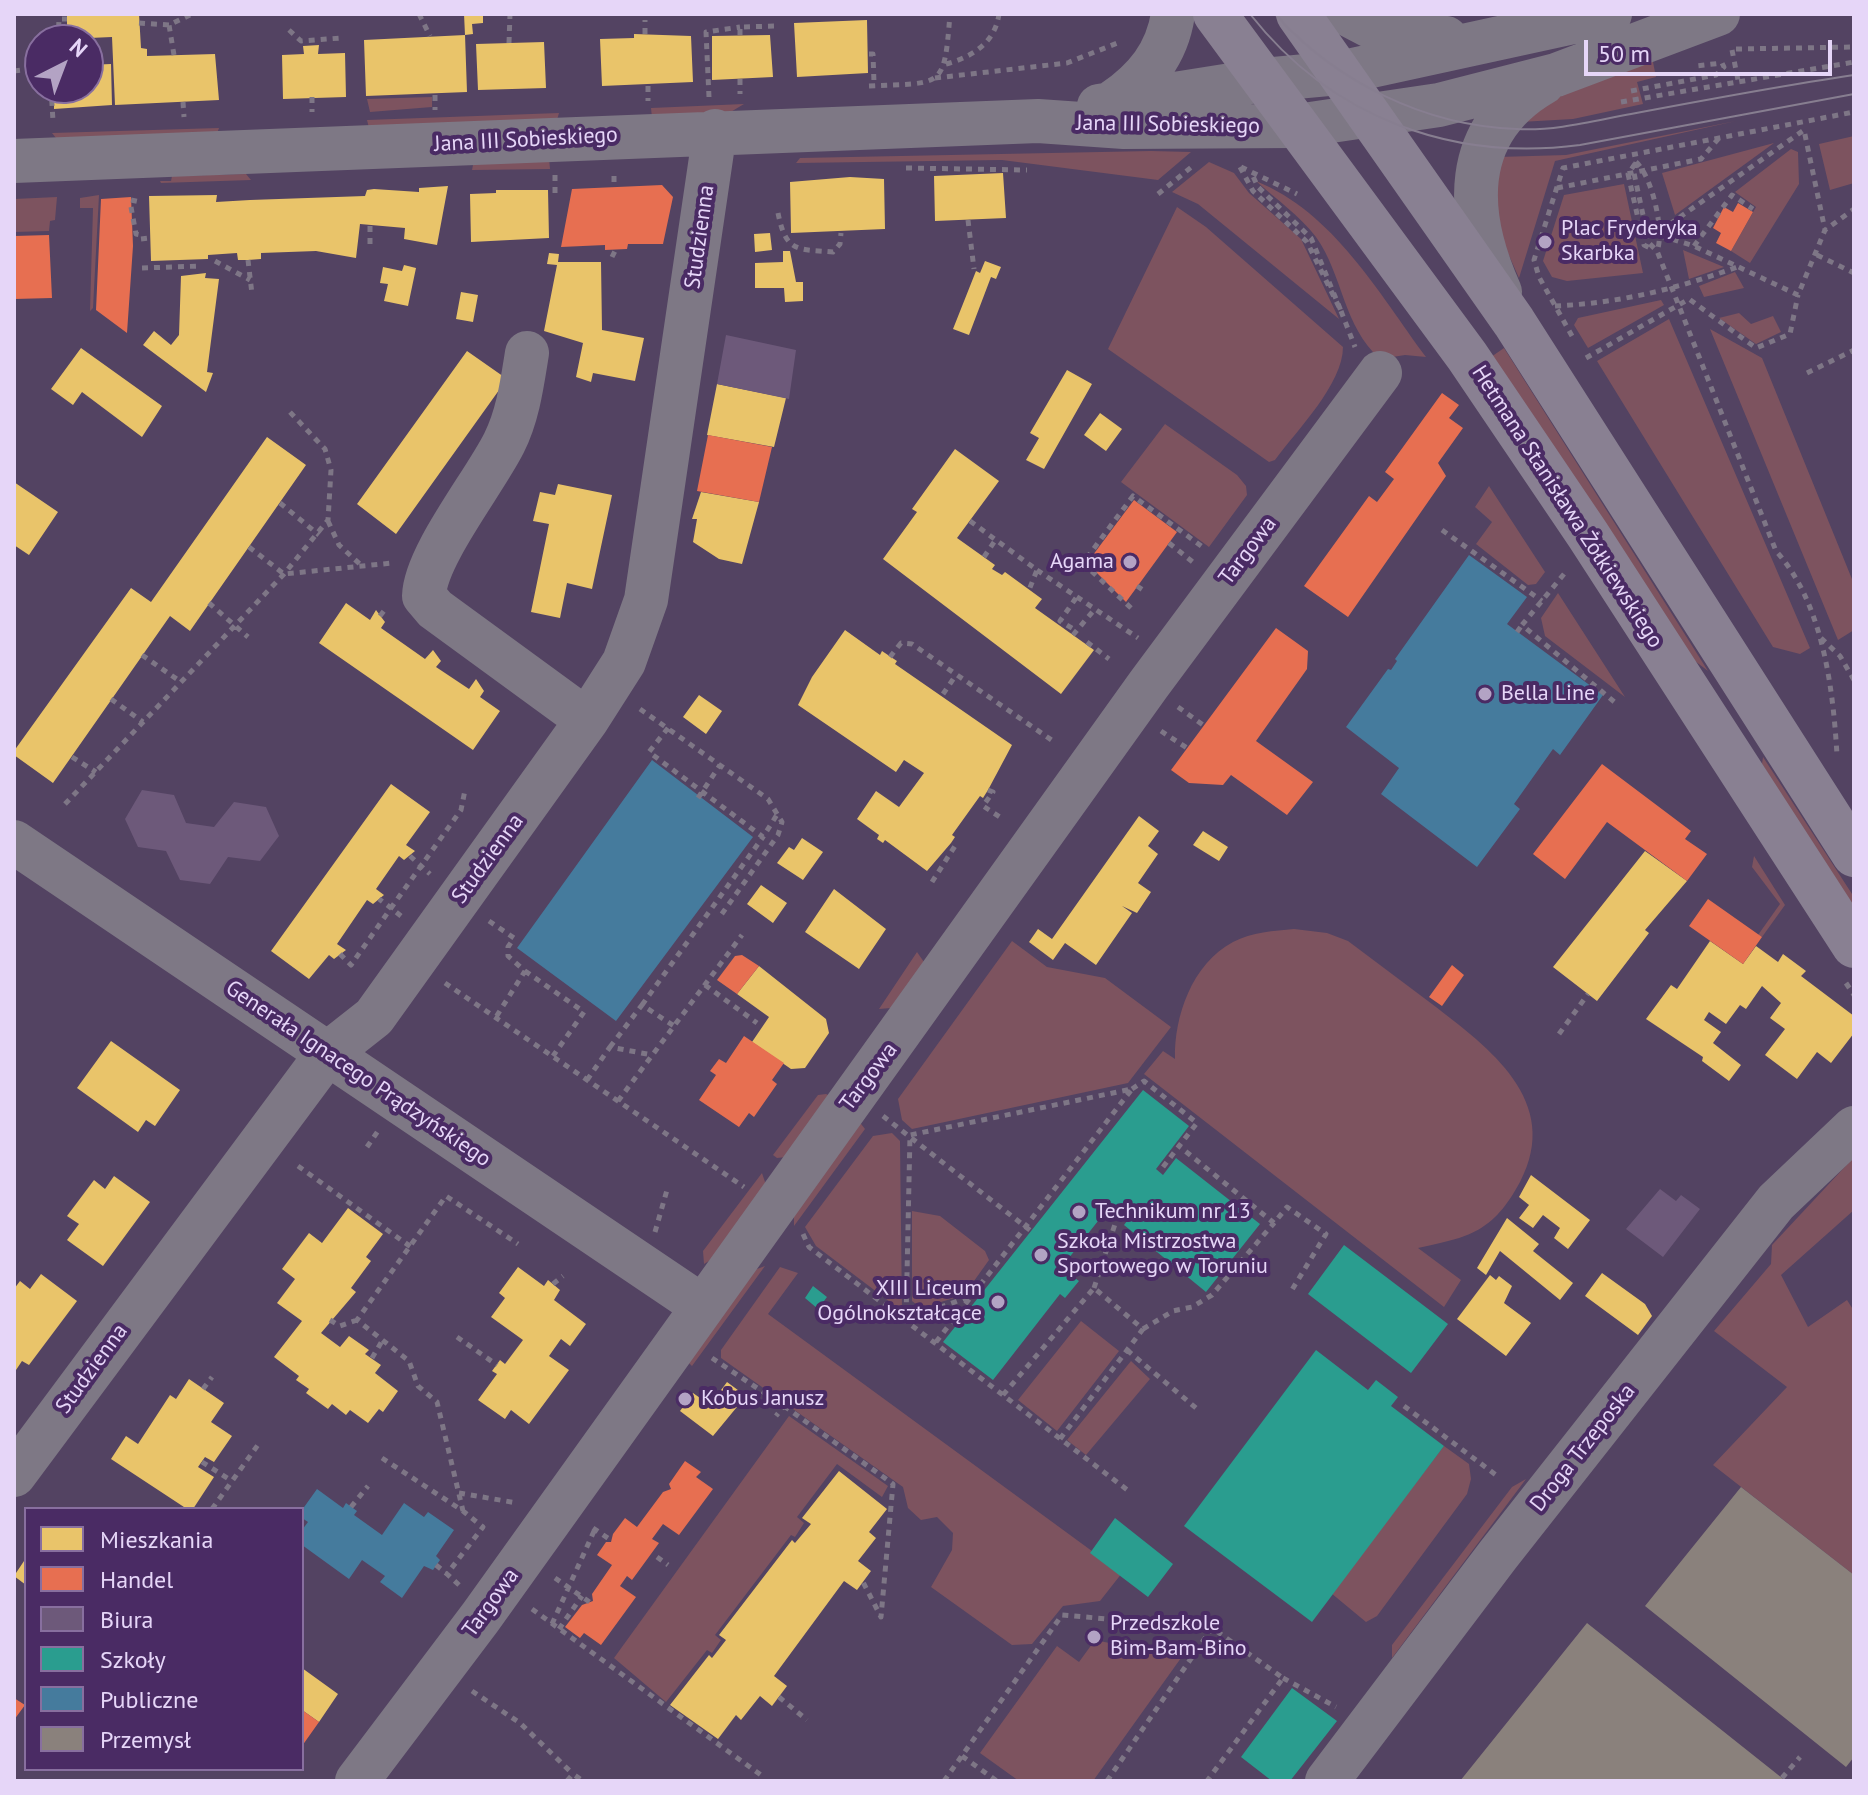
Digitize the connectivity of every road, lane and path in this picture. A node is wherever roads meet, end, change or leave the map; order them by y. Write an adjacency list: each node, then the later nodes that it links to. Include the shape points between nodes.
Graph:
1 (419, 14): 22 (path)
2 (510, 14): 26 (path)
3 (950, 14): 31 (path)
4 (999, 14): 31 (path, via 994,31 974,55)
5 (1173, 14): 43 (street, Jana III Sobieskiego, via 1157,61)
6 (1215, 14): 36 (main road, Hetmana Stanisława Żółkiewskiego)
7 (1298, 14): 32 (main road)
8 (1347, 14): 25 (street, via 1404,34)
9 (1610, 14): 25 (street)
10 (1718, 14): 33 (street)
11 (190, 15): 16 (path)
12 (59, 16): 13 (path)
13 (67, 19)
14 (645, 20): 20 (path)
15 (139, 23): 16 (path)
16 (169, 25): 29 (path)
17 (777, 26): 18 (path)
18 (740, 27): 21 (path); 47 (path, via 706,32)
19 (289, 30): 24 (path, via 311,43)
20 (645, 34)
21 (740, 35)
22 (430, 36)
23 (1129, 36): 34 (path, via 1067,63)
24 (341, 38)
25 (1493, 39): 32 (street)
26 (509, 43)
27 (1854, 47): 37 (path, via 1732,50)
28 (869, 54): 34 (path, via 871,84 925,83)
29 (174, 55)
30 (1854, 62): 37 (path)
31 (946, 64): 34 (path)
32 (1339, 73): 36 (street, Jana III Sobieskiego); 48 (main road)
33 (1556, 75): 48 (street, via 1439,105); 100 (street, via 1506,112 1477,169 1480,238)
34 (935, 78)
35 (740, 79): 39 (path)
36 (1263, 80): 43 (street, Jana III Sobieskiego); 54 (main road, Hetmana Stanisława Żółkiewskiego)
37 (1738, 80): 44 (path)
38 (648, 86): 42 (path)
39 (740, 96)
40 (312, 97): 49 (path)
41 (183, 102): 52 (path)
42 (648, 102)
43 (1113, 102): 51 (street, Jana III Sobieskiego)
44 (1621, 102)
45 (52, 104): 53 (path)
46 (1854, 112): 50 (path)
47 (712, 115): 51 (street, Jana III Sobieskiego); 58 (street, Jana III Sobieskiego); 152 (street, Studzienna, via 646,600 624,662)
48 (1370, 116): 54 (street); 100 (main road)
49 (312, 117)
50 (1801, 120): 55 (path); 56 (path)
51 (1038, 121): 54 (street, Jana III Sobieskiego, via 1124,127)
52 (184, 122)
53 (53, 126)
54 (1297, 126): 157 (main road, Hetmana Stanisława Żółkiewskiego, via 1467,356)
55 (1804, 130): 77 (path); 79 (path)
56 (1720, 136): 63 (path, via 1701,159); 68 (path, via 1563,168)
57 (1207, 154): 70 (path)
58 (14, 161)
59 (1239, 166): 99 (path, via 1253,191 1307,242)
60 (902, 168): 61 (path)
61 (1027, 170)
62 (1250, 170): 99 (path, via 1258,187 1311,238)
63 (1646, 171): 64 (path); 64 (path, via 1636,162); 79 (path)
64 (1631, 174): 68 (path); 84 (path, via 1649,243)
65 (555, 175): 69 (path)
66 (614, 175): 67 (path)
67 (614, 187)
68 (1557, 188): 95 (path, via 1534,260 1554,306 1610,303)
69 (555, 194)
70 (1158, 194)
71 (140, 202): 80 (path, via 131,204 136,234)
72 (1753, 209): 82 (path, via 1732,195)
73 (1854, 209): 77 (path)
74 (778, 213): 78 (path, via 786,241 796,249 833,252)
75 (968, 220): 92 (path)
76 (370, 225): 81 (path)
77 (1825, 230): 85 (path)
78 (841, 233)
79 (1660, 233): 82 (path); 84 (path)
80 (150, 238)
81 (370, 244)
82 (1694, 246): 90 (path)
83 (616, 249): 86 (path)
84 (1657, 251): 95 (path)
85 (1817, 255): 93 (path); 97 (path)
86 (612, 257)
87 (248, 260): 94 (path)
88 (215, 261): 94 (path)
89 (201, 266): 91 (path)
90 (1737, 267): 95 (path); 97 (path)
91 (142, 268)
92 (974, 269)
93 (1854, 273)
94 (250, 280): 96 (path)
95 (1672, 290): 98 (path)
96 (252, 294)
97 (1798, 295): 98 (path, via 1790,334 1756,348 1689,299)
98 (1679, 306): 103 (path); 137 (path, via 1776,551 1790,567)
99 (1341, 311): 104 (path)
100 (1514, 322): 150 (main road)
101 (1854, 350): 105 (path)
102 (527, 353): 117 (street, via 518,409 505,442)
103 (1586, 358)
104 (1369, 362): 140 (street, Targowa)
105 (1807, 373)
106 (288, 410): 108 (path, via 325,449 331,470)
107 (280, 503): 111 (path)
108 (328, 520): 111 (path); 118 (path, via 339,545)
109 (970, 521): 112 (path)
110 (1442, 530): 127 (path)
111 (320, 535): 121 (path)
112 (996, 539): 116 (path); 120 (path)
113 (1169, 543): 119 (path)
114 (249, 547): 121 (path)
115 (1214, 556): 130 (path, via 1133,496 1083,563)
116 (984, 557)
117 (437, 558): 118 (path); 152 (street, via 424,581 424,596 435,609)
118 (362, 566): 121 (path)
119 (1201, 569)
120 (1037, 570): 124 (path); 126 (path)
121 (284, 574): 133 (path)
122 (1564, 574): 127 (path)
123 (1137, 586): 125 (path)
124 (1029, 590)
125 (1143, 590)
126 (1076, 598): 131 (path); 131 (path, via 1060,621 1075,633)
127 (1542, 601): 134 (path)
128 (209, 603): 133 (path)
129 (388, 606): 132 (path)
130 (1131, 608)
131 (1094, 610): 140 (path)
132 (380, 616)
133 (237, 624): 136 (path); 145 (path)
134 (1522, 625): 135 (path); 148 (path)
135 (1517, 632)
136 (248, 637)
137 (1821, 638): 144 (path); 161 (path, via 1833,686)
138 (1087, 642): 142 (path)
139 (142, 655): 145 (path)
140 (1171, 655): 218 (street, Targowa)
141 (890, 657): 143 (path, via 901,643 912,644)
142 (1109, 659)
143 (956, 674): 146 (path); 158 (path)
144 (1854, 680)
145 (181, 682): 153 (path)
146 (943, 694)
147 (111, 699): 153 (path)
148 (1618, 705)
149 (1177, 706): 154 (path)
150 (1758, 706): 157 (street); 173 (main road)
151 (638, 707): 155 (path)
152 (587, 720): 182 (street, Studzienna)
153 (143, 722): 163 (path)
154 (1203, 725)
155 (668, 728): 162 (path); 166 (path, via 649,752)
156 (1160, 730): 159 (path)
157 (1713, 732): 180 (main road, Hetmana Stanisława Żółkiewskiego)
158 (1053, 741)
159 (1187, 748)
160 (72, 757): 163 (path)
161 (1838, 761)
162 (720, 765): 166 (path); 168 (path, via 768,799)
163 (96, 772): 167 (path)
164 (465, 790): 176 (path, via 461,810)
165 (988, 790): 169 (path, via 993,792 983,806)
166 (700, 795): 170 (path)
167 (65, 804)
168 (778, 813): 170 (path); 178 (path, via 778,835)
169 (1000, 817)
170 (763, 837): 186 (path)
171 (14, 842): 192 (street, Generała Ignacego Prądzyńskiego)
172 (951, 843): 174 (path, via 955,846)
173 (1854, 855)
174 (932, 882)
175 (379, 899): 176 (path)
176 (391, 908): 181 (path, via 351,965); 182 (path)
177 (477, 913): 183 (path, via 514,938 508,956)
178 (719, 918)
179 (742, 935): 184 (path)
180 (1854, 946)
181 (340, 954)
182 (431, 957): 187 (path); 192 (street, Studzienna, via 374,1017)
183 (525, 971): 187 (path); 194 (path, via 584,1012)
184 (705, 985): 188 (path); 189 (path)
185 (1588, 994): 190 (path)
186 (642, 1005): 189 (path); 191 (path)
187 (496, 1017): 194 (path)
188 (757, 1023)
189 (674, 1026): 193 (path)
190 (1559, 1034)
191 (610, 1047): 193 (path); 195 (path)
192 (327, 1054): 218 (street, Generała Ignacego Prądzyńskiego); 241 (street, Studzienna)
193 (652, 1055): 197 (path)
194 (553, 1056): 195 (path)
195 (587, 1080): 197 (path)
196 (1132, 1089): 200 (path); 201 (path, via 1144,1081 1197,1123); 209 (path)
197 (618, 1101): 204 (path)
198 (876, 1111): 200 (path)
199 (1854, 1128): 285 (street, Droga Trzeposka, via 1776,1202)
200 (910, 1135): 209 (path); 221 (path)
201 (1179, 1146): 203 (path); 207 (path)
202 (298, 1166): 212 (path)
203 (1163, 1167)
204 (745, 1188)
205 (667, 1190): 210 (path)
206 (1118, 1215): 215 (path)
207 (1274, 1223): 216 (path, via 1287,1207 1326,1234); 222 (path, via 1212,1295)
208 (800, 1228): 221 (path, via 809,1247)
209 (1028, 1229): 217 (path)
210 (655, 1233)
211 (518, 1244): 212 (path, via 446,1196)
212 (411, 1247): 220 (path)
213 (563, 1276): 214 (path)
214 (553, 1284)
215 (1094, 1288): 222 (path); 232 (path)
216 (1290, 1293)
217 (971, 1296): 221 (path); 225 (path)
218 (702, 1306): 278 (street, Targowa)
219 (330, 1320): 220 (path, via 340,1326)
220 (357, 1320): 224 (path)
221 (906, 1320): 225 (path)
222 (1143, 1329): 226 (path)
223 (457, 1337): 229 (path)
224 (382, 1341): 228 (path); 246 (path, via 409,1361 418,1386 437,1402)
225 (936, 1342): 232 (path)
226 (1127, 1350): 235 (path); 237 (path)
227 (708, 1355): 233 (path)
228 (372, 1358)
229 (497, 1365)
230 (212, 1377): 231 (path)
231 (203, 1389)
232 (1003, 1395): 237 (path)
233 (784, 1406): 236 (path); 259 (path, via 893,1484 881,1617)
234 (1404, 1406): 242 (path)
235 (1196, 1408)
236 (776, 1416)
237 (1060, 1439): 245 (path)
238 (260, 1442): 243 (path)
239 (382, 1458): 250 (path)
240 (202, 1462): 243 (path)
241 (14, 1475)
242 (1500, 1478)
243 (232, 1481): 248 (path)
244 (368, 1486): 249 (path)
245 (1130, 1492)
246 (459, 1493): 247 (path); 250 (path)
247 (524, 1504)
248 (213, 1507)
249 (351, 1507)
250 (463, 1511): 257 (path, via 483,1527)
251 (587, 1523): 252 (path)
252 (595, 1529): 253 (path); 261 (path)
253 (612, 1541)
254 (657, 1557): 256 (path)
255 (436, 1565): 257 (path)
256 (668, 1565)
257 (447, 1574): 260 (path)
258 (550, 1575): 261 (path)
259 (863, 1582)
260 (462, 1588)
261 (570, 1588): 262 (path); 265 (path)
262 (582, 1596): 263 (path); 267 (path)
263 (591, 1603)
264 (528, 1606): 265 (path)
265 (552, 1624): 267 (path)
266 (1212, 1628): 268 (path); 273 (path, via 1062,1615); 283 (path)
267 (559, 1629): 276 (path)
268 (1283, 1678): 271 (path); 284 (path)
269 (468, 1688): 275 (path, via 520,1723)
270 (779, 1697): 272 (path)
271 (1343, 1710)
272 (807, 1720)
273 (962, 1756): 281 (path); 282 (path)
274 (1800, 1757): 277 (path)
275 (573, 1774): 279 (path); 280 (path)
276 (765, 1778)
277 (1782, 1778)
278 (357, 1781)
279 (567, 1781)
280 (583, 1781)
281 (944, 1781)
282 (997, 1781)
283 (1107, 1781)
284 (1207, 1781)
285 (1327, 1781)

